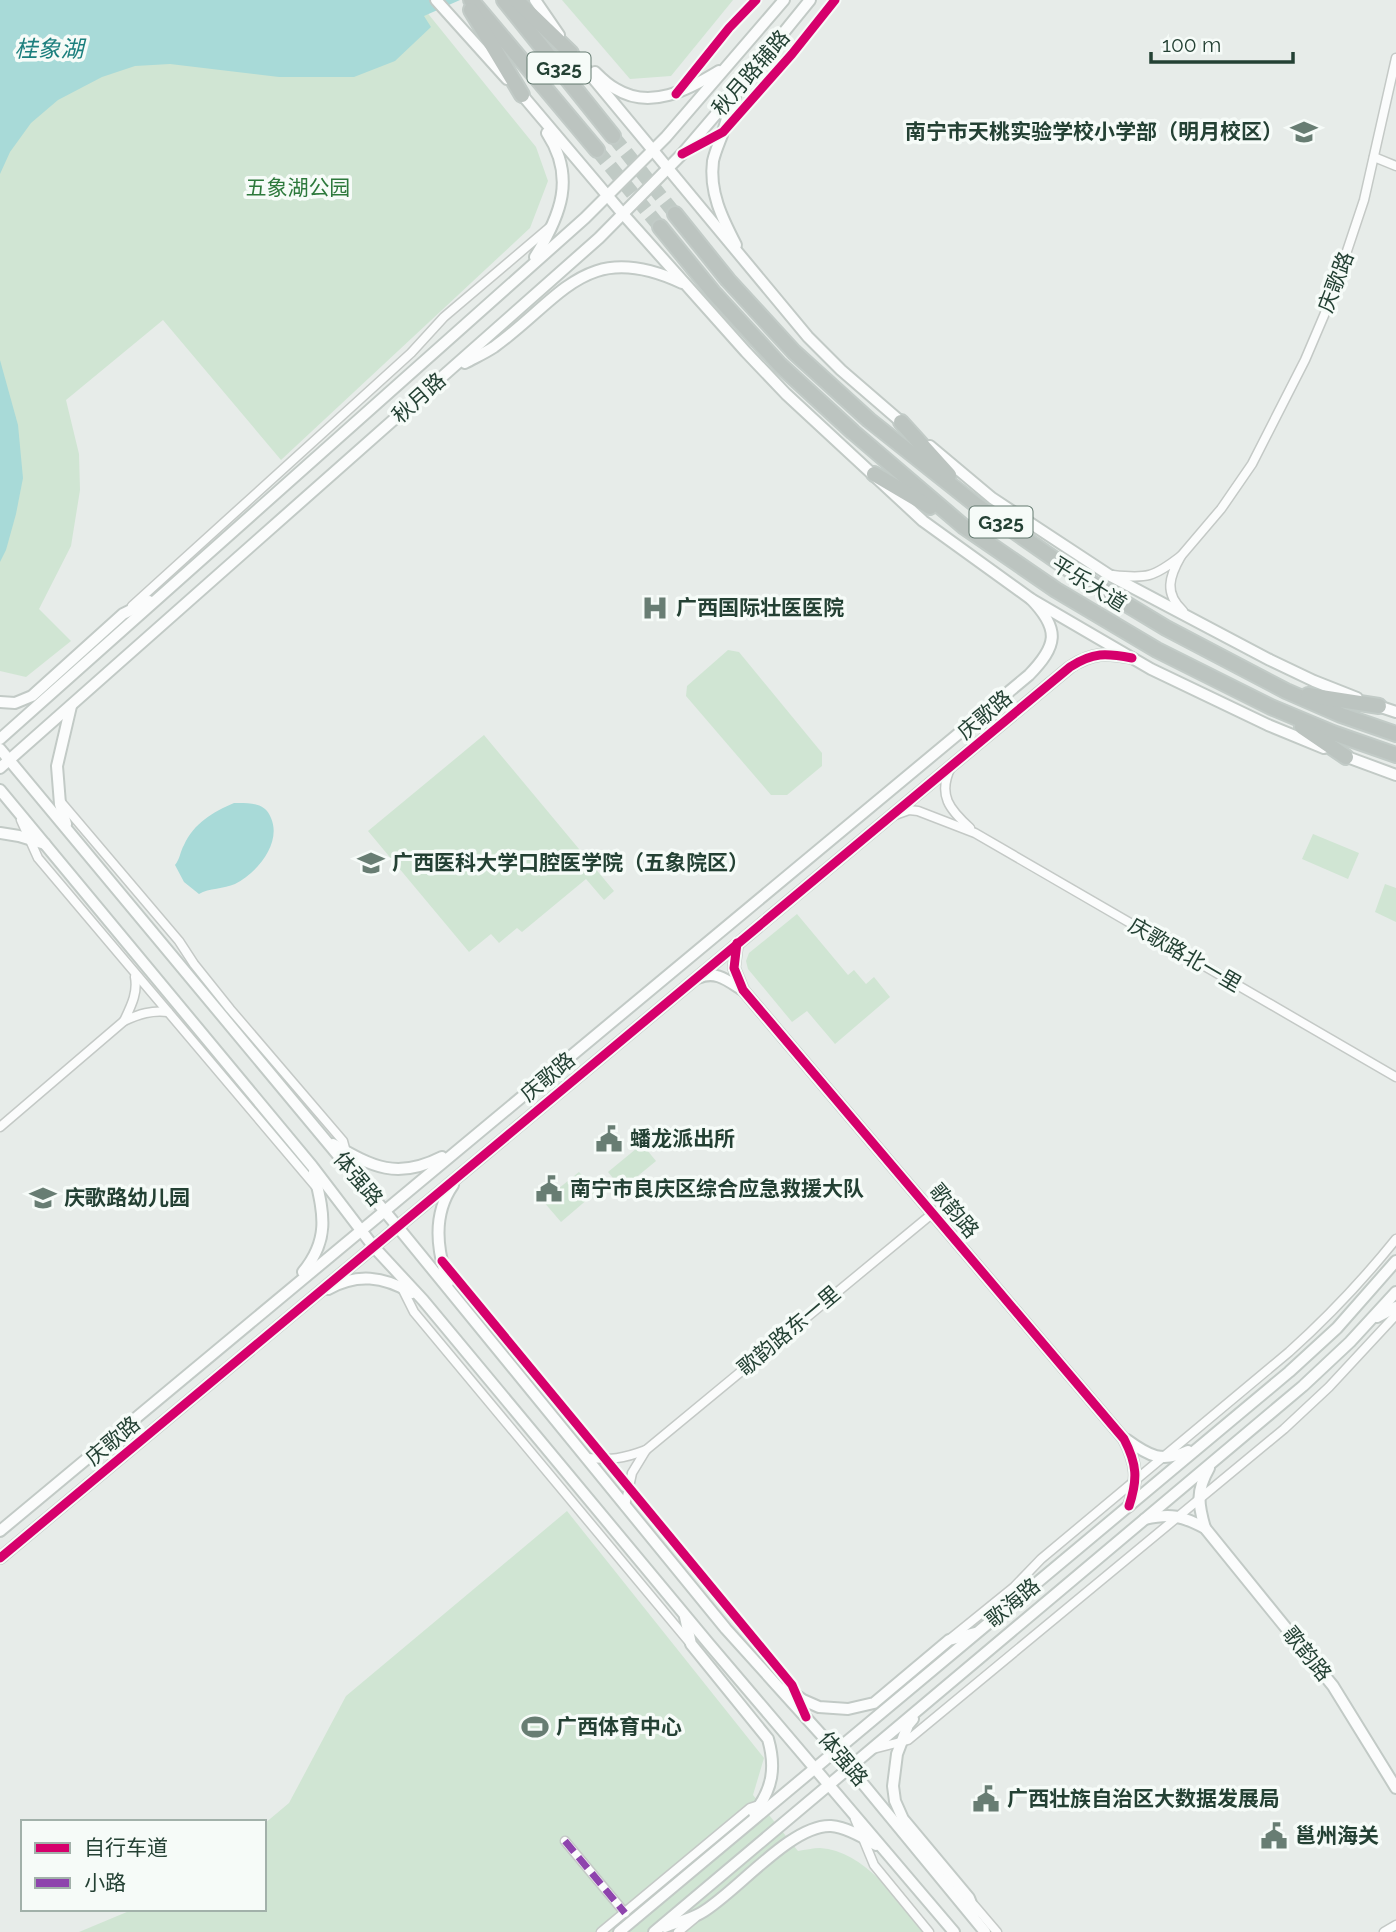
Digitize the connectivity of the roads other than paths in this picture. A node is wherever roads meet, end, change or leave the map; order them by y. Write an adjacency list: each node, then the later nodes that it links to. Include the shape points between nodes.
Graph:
1 (436, 0): 16 (main road)
2 (465, 0): 16 (highway)
3 (471, 0): 19 (highway)
4 (504, 0): 18 (highway, G325)
5 (516, 0): 11 (highway)
6 (535, 0): 11 (main road)
7 (757, 0): 15 (street, 秋月路辅路)
8 (784, 0): 13 (main road, 秋月路)
9 (810, 0): 14 (main road, 秋月路)
10 (835, 0): 17 (street, 秋月路辅路)
11 (571, 53): 15 (main road, via 616,90 645,98); 20 (main road)
12 (1396, 58): 22 (street, 庆歌路)
13 (727, 66): 15 (main road); 20 (main road, 秋月路)
14 (741, 85): 17 (main road); 21 (main road, 秋月路)
15 (676, 94)
16 (522, 95): 25 (main road); 28 (main road, via 556,148 563,169)
17 (723, 132): 21 (street, 秋月路辅路); 31 (main road, via 714,158 715,196)
18 (613, 136)
19 (597, 149)
20 (653, 150): 24 (main road); 25 (main road, 秋月路)
21 (682, 154): 24 (main road, 秋月路)
22 (1374, 157): 23 (street); 38 (street, 庆歌路, via 1348,252 1305,359 1252,464)
23 (1396, 166)
24 (668, 168): 26 (main road, 秋月路); 31 (main road)
25 (608, 195): 26 (main road); 30 (main road, 秋月路)
26 (623, 214): 32 (main road); 33 (main road, 秋月路)
27 (676, 214): 36 (highway, 平乐大道 / G325, via 794,352 869,420)
28 (555, 223): 30 (main road); 44 (street, via 444,317 411,353)
29 (660, 227): 37 (highway, 平乐大道, via 780,366)
30 (529, 267): 40 (main road, 秋月路)
31 (749, 269): 34 (main road, via 807,337)
32 (686, 285): 33 (main road, via 645,269 594,271 572,282 493,348); 35 (main road, via 786,394)
33 (447, 373): 43 (main road, 秋月路)
34 (901, 422): 36 (highway); 39 (main road, via 992,498)
35 (874, 474): 37 (highway); 42 (main road, via 923,521)
36 (975, 504): 49 (highway, 平乐大道 / G325, via 1070,570 1166,628)
37 (963, 526): 53 (highway, 平乐大道, via 1056,590 1157,650)
38 (1181, 556): 39 (street, via 1154,575); 45 (street, via 1170,584 1172,599)
39 (1107, 574): 45 (main road)
40 (175, 583): 41 (main road, 秋月路); 43 (main road)
41 (161, 595): 44 (main road); 56 (main road, 秋月路)
42 (1031, 599): 46 (main road); 47 (main road, 庆歌路, via 1052,630 1049,650)
43 (190, 600): 51 (main road, 秋月路)
44 (123, 614): 50 (main road, via 32,696 15,703)
45 (1191, 618): 52 (main road, via 1314,681)
46 (1132, 659): 48 (main road, 庆歌路, via 1093,655); 59 (main road)
47 (1029, 675): 48 (main road); 80 (main road, 庆歌路)
48 (1041, 691): 61 (main road, 庆歌路)
49 (1286, 691): 52 (highway); 55 (highway, 平乐大道 / G325)
50 (0, 702)
51 (72, 705): 60 (main road, 秋月路); 65 (main road, via 57,766)
52 (1379, 706): 54 (main road)
53 (1271, 707): 58 (highway, 平乐大道); 59 (highway)
54 (1396, 712)
55 (1396, 734)
56 (0, 739)
57 (0, 749): 60 (main road, 体强路)
58 (1396, 755)
59 (1346, 757): 63 (main road)
60 (9, 760): 62 (main road, 秋月路); 68 (main road, 体强路)
61 (952, 765): 67 (main road, 庆歌路); 69 (street, 庆歌路北一里, via 946,777 946,798)
62 (0, 768)
63 (1396, 775)
64 (0, 790): 66 (main road, 体强路)
65 (60, 801): 68 (main road); 85 (street, via 343,1141)
66 (18, 811): 71 (street); 72 (main road, 体强路)
67 (889, 817): 69 (street, 庆歌路北一里, via 918,811); 73 (main road, 庆歌路)
68 (68, 830): 83 (main road, 体强路)
69 (975, 832): 79 (street, 庆歌路北一里)
70 (0, 833): 71 (main road)
71 (30, 839): 72 (main road); 74 (street, via 38,859)
72 (46, 845): 87 (main road, 体强路)
73 (737, 943): 75 (main road, 庆歌路); 76 (main road, 歌韵路, via 734,968)
74 (135, 974): 77 (street); 78 (street, via 137,987)
75 (691, 981): 76 (main road, 歌韵路, via 716,975); 81 (main road, 庆歌路)
76 (743, 990): 91 (main road, 歌韵路)
77 (169, 1012): 78 (street, via 141,1013); 89 (street)
78 (124, 1021): 82 (street)
79 (1396, 1077)
80 (506, 1110): 81 (main road); 84 (main road, 庆歌路)
81 (519, 1125): 86 (main road, 庆歌路)
82 (0, 1127)
83 (326, 1140): 85 (main road); 88 (main road, 体强路)
84 (460, 1148): 85 (main road, via 432,1162 398,1170 363,1162); 90 (main road, 庆歌路)
85 (346, 1152): 88 (street)
86 (472, 1163): 92 (main road, 庆歌路); 96 (main road, via 447,1194 440,1211)
87 (313, 1166): 89 (main road); 93 (main road, 体强路)
88 (354, 1174): 90 (main road, 体强路)
89 (318, 1188): 102 (main road, via 321,1239 314,1258)
90 (384, 1211): 92 (main road, 体强路); 93 (main road, 庆歌路)
91 (933, 1213): 108 (main road, 歌韵路); 110 (street, 歌韵路东一里)
92 (397, 1226): 95 (main road, 庆歌路); 100 (main road, 体强路)
93 (361, 1230): 95 (main road, 体强路); 102 (main road, 庆歌路)
94 (1396, 1239): 112 (street, via 1324,1321)
95 (373, 1246): 98 (main road, 体强路); 104 (main road, 庆歌路)
96 (442, 1261): 100 (main road); 113 (street)
97 (1396, 1261): 109 (main road, 歌海路, via 1337,1328)
98 (392, 1268): 99 (street); 103 (main road, 体强路)
99 (402, 1288): 103 (main road); 104 (main road, via 367,1278 351,1279); 128 (street, via 414,1312)
100 (451, 1292): 111 (main road, 体强路)
101 (1396, 1292): 107 (main road, 歌海路)
102 (286, 1293): 123 (main road, 庆歌路)
103 (423, 1300): 125 (main road, 体强路)
104 (299, 1307): 124 (main road, 庆歌路)
105 (1396, 1307): 107 (main road)
106 (1396, 1315): 117 (street, via 1284,1429)
107 (1368, 1322): 114 (main road, 歌海路, via 1303,1386)
108 (1124, 1438): 112 (main road, 歌韵路); 115 (main road, 歌韵路, via 1133,1457)
109 (1201, 1446): 112 (main road); 119 (main road, 歌海路)
110 (646, 1450): 113 (street, 歌韵路东一里); 116 (street, 歌韵路东一里)
111 (587, 1458): 113 (street, 歌韵路东一里); 118 (main road, 体强路)
112 (1164, 1458): 115 (street)
113 (606, 1460): 116 (street)
114 (1213, 1461): 117 (main road); 121 (main road, 歌海路)
115 (1135, 1483): 119 (main road, 歌韵路); 127 (street)
116 (628, 1486): 118 (street, 歌韵路东一里); 130 (street)
117 (1198, 1500): 120 (street); 122 (main road)
118 (625, 1506): 129 (main road, 体强路)
119 (1129, 1506): 126 (main road, 歌海路)
120 (1179, 1516): 121 (main road); 122 (main road); 133 (street)
121 (1143, 1519): 131 (main road, 歌海路)
122 (1205, 1528): 139 (main road, 歌韵路, via 1333,1686)
123 (0, 1531)
124 (0, 1558)
125 (685, 1614): 128 (main road); 137 (main road, 体强路)
126 (978, 1632): 127 (main road); 135 (main road, 歌海路)
127 (949, 1640): 130 (main road, via 874,1703 833,1709)
128 (691, 1643): 141 (main road, via 768,1739 772,1775)
129 (772, 1679): 130 (main road); 132 (main road, 体强路)
130 (797, 1695): 132 (street)
131 (925, 1703): 133 (main road); 134 (main road, 歌海路)
132 (806, 1717): 135 (main road, 体强路)
133 (901, 1742): 134 (street); 147 (main road, via 894,1772 895,1801 903,1819)
134 (870, 1749): 136 (main road, 歌海路)
135 (836, 1751): 136 (main road, 体强路); 137 (main road, 歌海路)
136 (850, 1767): 138 (main road, 歌海路); 151 (main road, 体强路)
137 (815, 1768): 138 (main road, 体强路); 140 (main road, 歌海路)
138 (830, 1784): 142 (main road, 体强路); 152 (main road, 歌海路)
139 (1396, 1788)
140 (778, 1799): 141 (street); 143 (main road, 歌海路)
141 (761, 1804): 143 (main road); 148 (street, via 750,1808)
142 (851, 1810): 144 (street); 146 (main road, 体强路)
143 (741, 1829): 154 (main road, 歌海路)
144 (862, 1837): 146 (main road); 149 (main road, via 834,1826 800,1834); 156 (street, via 874,1865)
145 (565, 1841): 148 (street)
146 (889, 1854): 157 (main road, 体强路)
147 (969, 1898): 151 (main road); 158 (street)
148 (625, 1913): 153 (street)
149 (701, 1913): 152 (main road); 155 (street)
150 (1396, 1925): 159 (street)
151 (984, 1930)
152 (655, 1931)
153 (601, 1932)
154 (619, 1932)
155 (678, 1932)
156 (929, 1932)
157 (954, 1932)
158 (997, 1932)
159 (1384, 1932)

